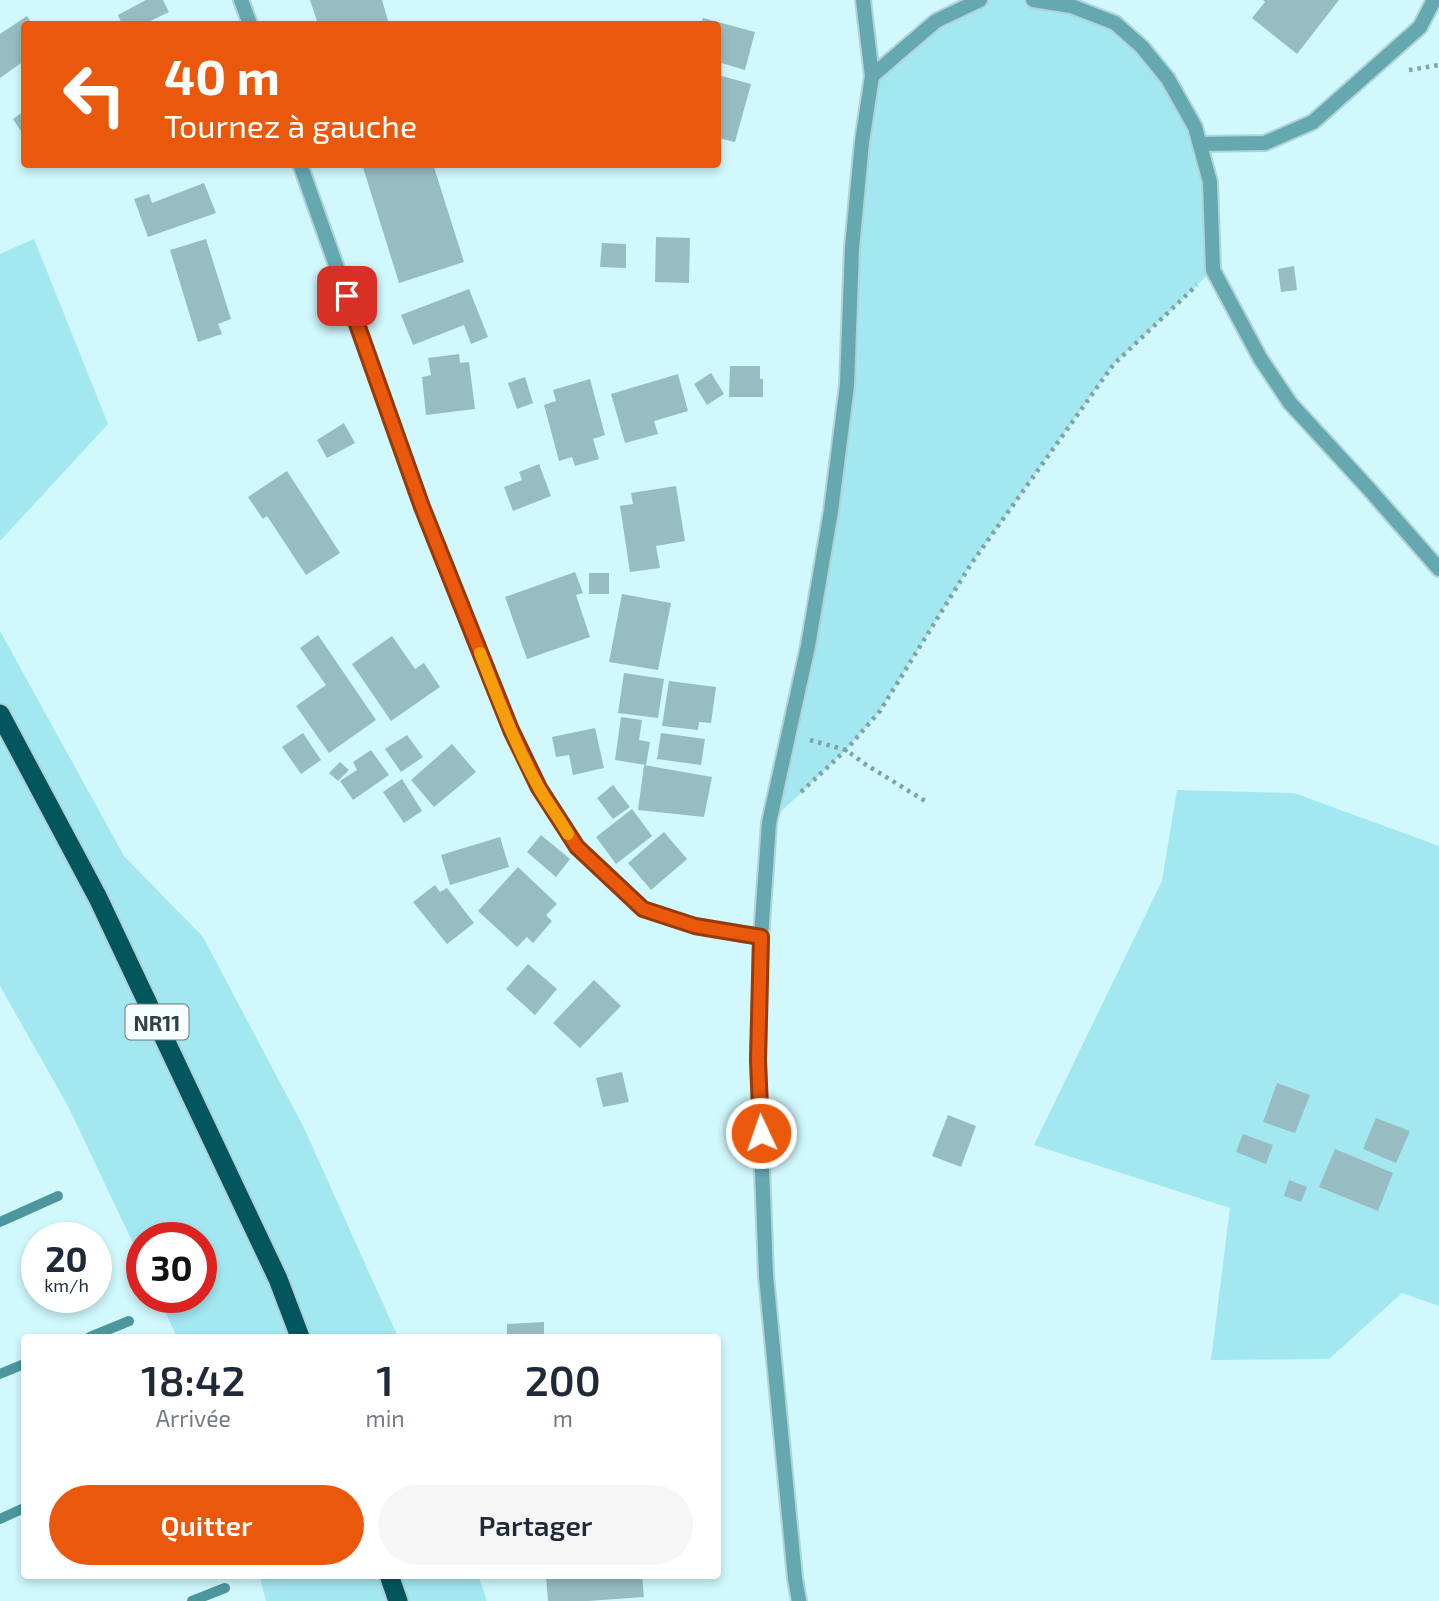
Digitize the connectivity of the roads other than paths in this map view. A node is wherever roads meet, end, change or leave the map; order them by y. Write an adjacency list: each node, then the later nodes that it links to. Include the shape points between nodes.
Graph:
1 (241, 0): 6 (street)
2 (863, 0): 7 (street)
3 (980, 0): 7 (street, via 936,22)
4 (1033, 0): 8 (street, via 1071,6 1115,23 1168,79)
5 (1434, 0): 8 (street, via 1420,27 1313,122 1265,143)
6 (249, 21)
7 (872, 76): 12 (street, via 852,248 848,385 808,646 769,823)
8 (1200, 144): 10 (street, via 1210,182 1213,270 1260,358 1290,403)
9 (301, 168): 12 (street, via 422,507 511,730 539,788 577,847 643,909 695,926)
10 (1439, 569)
11 (0, 714): 13 (highway, NR11, via 99,898 278,1279)
12 (761, 937): 16 (street, via 758,1060 766,1276)
13 (299, 1334)
14 (390, 1579): 15 (highway)
15 (398, 1601)
16 (799, 1601)

